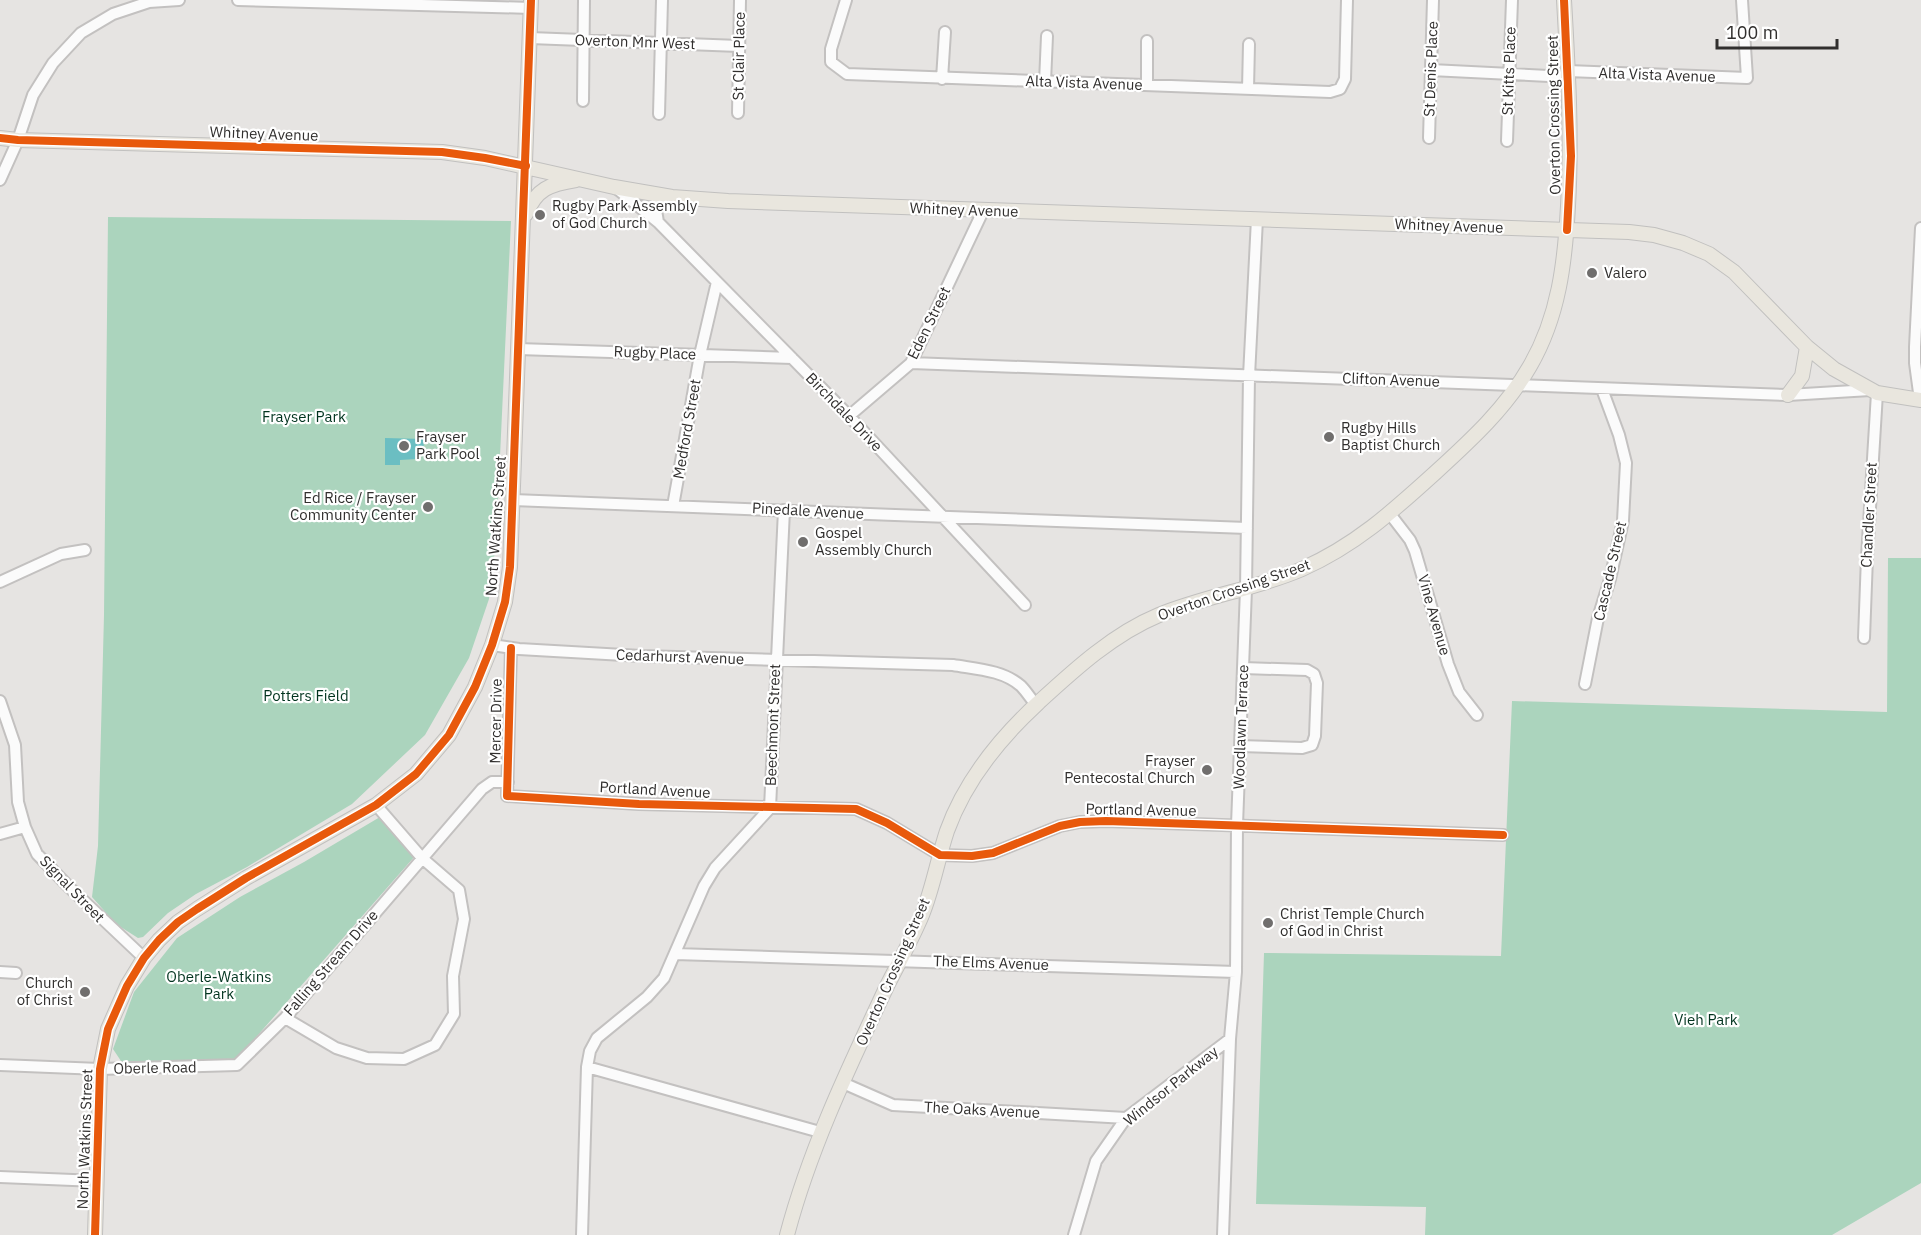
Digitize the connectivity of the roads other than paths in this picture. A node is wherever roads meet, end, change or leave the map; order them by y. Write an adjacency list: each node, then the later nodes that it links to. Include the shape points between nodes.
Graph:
1 (179, 0): 12 (street)
2 (238, 0): 13 (street)
3 (584, 0): 17 (street)
4 (662, 0): 19 (street)
5 (740, 0): 21 (street, St Clair Place)
6 (846, 0): 25 (street, Alta Vista Avenue, via 831,49 831,62 847,74)
7 (1347, 0): 28 (street, Alta Vista Avenue, via 1345,79 1340,89)
8 (1433, 0): 22 (street, St Denis Place)
9 (1512, 0): 23 (street, St Kitts Place)
10 (1564, 0): 24 (main road, Overton Crossing Street)
11 (1742, 0): 24 (street, Alta Vista Avenue, via 1747,78)
12 (149, 1): 34 (street, via 113,14 81,33 53,63 33,95)
13 (531, 4): 16 (main road, North Watkins Street)
14 (945, 32): 25 (street)
15 (1047, 36): 26 (street)
16 (530, 38): 17 (street, Overton Mnr West); 36 (main road, North Watkins Street)
17 (584, 40): 19 (street, Overton Mnr West); 29 (street)
18 (1147, 41): 27 (street)
19 (661, 43): 21 (street, Overton Mnr West); 31 (street)
20 (1250, 44): 28 (street)
21 (739, 46): 30 (street, St Clair Place)
22 (1431, 70): 23 (street, Alta Vista Avenue); 33 (street, St Denis Place)
23 (1509, 74): 24 (street, Alta Vista Avenue); 35 (street, St Kitts Place)
24 (1568, 74): 46 (main road, Overton Crossing Street, via 1571,156)
25 (942, 79): 26 (street, Alta Vista Avenue)
26 (1045, 82): 27 (street, Alta Vista Avenue)
27 (1147, 85): 28 (street, Alta Vista Avenue)
28 (1248, 89)
29 (583, 101)
30 (738, 113)
31 (659, 114)
32 (0, 138): 34 (main road, Whitney Avenue)
33 (1429, 138)
34 (18, 140): 36 (main road, Whitney Avenue, via 442,152); 38 (street)
35 (1507, 141)
36 (526, 166): 37 (main road, Whitney Avenue); 43 (main road, North Watkins Street)
37 (581, 179): 39 (main road, Whitney Avenue); 43 (main road, via 559,182 539,192)
38 (0, 180)
39 (614, 187): 40 (main road, Whitney Avenue); 44 (street, Birchdale Drive)
40 (658, 194): 41 (main road, Whitney Avenue, via 728,201); 44 (street)
41 (982, 210): 42 (main road, Whitney Avenue); 52 (street, Eden Street)
42 (1257, 219): 46 (main road, Whitney Avenue); 53 (street, Woodlawn Terrace)
43 (523, 222): 49 (main road, North Watkins Street)
44 (658, 222): 47 (street, Birchdale Drive)
45 (1921, 228): 58 (street, via 1915,347)
46 (1567, 230): 48 (main road, Whitney Avenue, via 1654,235 1709,254 1734,272); 54 (main road, Overton Crossing Street, via 1562,280 1553,313 1530,366)
47 (717, 282): 50 (street, Medford Street); 51 (street, Birchdale Drive)
48 (1807, 346): 56 (main road, Whitney Avenue, via 1834,369); 57 (main road, via 1802,376)
49 (518, 350): 50 (street, Rugby Place); 60 (main road, North Watkins Street)
50 (700, 355): 51 (street, Rugby Place); 61 (street, Medford Street)
51 (792, 358): 59 (street, Birchdale Drive)
52 (911, 363): 53 (street, Clifton Avenue); 59 (street, Eden Street)
53 (1250, 376): 54 (street, Clifton Avenue); 65 (street, Woodlawn Terrace)
54 (1517, 385): 55 (street, Clifton Avenue); 63 (main road, Overton Crossing Street, via 1496,415)
55 (1602, 389): 57 (street, Clifton Avenue); 75 (street, Cascade Street, via 1626,463 1623,521)
56 (1873, 391): 57 (street, Clifton Avenue); 58 (main road, Clifton Avenue); 70 (street, Chandler Street)
57 (1788, 395)
58 (1920, 400)
59 (849, 416): 64 (street, Birchdale Drive)
60 (513, 500): 61 (street, Pinedale Avenue); 71 (main road, North Watkins Street, via 505,602)
61 (673, 506): 62 (street, Pinedale Avenue)
62 (784, 510): 64 (street, Pinedale Avenue); 73 (street, Beechmont Street)
63 (1390, 514): 68 (main road, Overton Crossing Street, via 1328,558); 78 (street, Vine Avenue, via 1415,551 1455,683)
64 (943, 518): 65 (street, Pinedale Avenue); 69 (street, Birchdale Drive)
65 (1247, 528): 68 (street, Woodlawn Terrace)
66 (85, 550): 67 (street, via 61,554)
67 (0, 582)
68 (1246, 589): 74 (street, Woodlawn Terrace); 77 (main road, Overton Crossing Street, via 1156,616 1092,656)
69 (1025, 605)
70 (1864, 638)
71 (492, 645): 72 (street, Cedarhurst Avenue); 82 (main road, North Watkins Street, via 475,687 448,735 416,774)
72 (511, 648): 73 (street, Cedarhurst Avenue); 80 (street, Mercer Drive)
73 (776, 661): 77 (street, Cedarhurst Avenue, via 953,665 985,670 1020,686); 83 (street, Beechmont Street)
74 (1243, 668): 79 (street, Woodlawn Terrace); 79 (street, via 1307,670 1314,674 1315,736 1312,745 1302,748)
75 (1585, 684)
76 (0, 701): 85 (street, Signal Street, via 15,745 18,801)
77 (1036, 705): 88 (main road, Overton Crossing Street, via 973,777 959,801)
78 (1477, 715)
79 (1240, 746): 84 (street, Woodlawn Terrace)
80 (508, 782): 81 (street, Mercer Drive); 89 (street, Falling Stream Drive, via 492,782 482,789)
81 (507, 795): 83 (street, Portland Avenue)
82 (376, 805): 89 (street); 91 (main road, North Watkins Street, via 197,909 178,922)
83 (770, 808): 88 (street, Portland Avenue, via 856,809); 90 (street, Beechmont Street, via 715,868)
84 (1237, 825): 87 (street, Portland Avenue); 88 (street, Portland Avenue, via 1080,822 993,853); 94 (street, Woodlawn Terrace)
85 (25, 827): 86 (street); 91 (street, Signal Street, via 37,854)
86 (0, 834)
87 (1503, 835)
88 (939, 855): 92 (main road, Overton Crossing Street, via 923,913)
89 (422, 858): 96 (street, Falling Stream Drive); 96 (street, via 459,890 464,919 453,976 454,1014 435,1045 404,1059 367,1058 336,1048)
90 (675, 954): 92 (street, The Elms Avenue); 100 (street, Beechmont Street, via 659,985 597,1038)
91 (144, 958): 101 (main road, North Watkins Street, via 108,1029)
92 (899, 960): 94 (street, The Elms Avenue); 102 (main road, Overton Crossing Street)
93 (0, 972): 95 (street)
94 (1236, 972): 97 (street, Woodlawn Terrace)
95 (16, 973)
96 (285, 1018): 99 (street, Falling Stream Drive)
97 (1230, 1039): 103 (street, Windsor Parkway); 111 (street, Woodlawn Terrace)
98 (0, 1065): 101 (street, Oberle Road)
99 (237, 1065): 101 (street, Oberle Road)
100 (587, 1067): 104 (street); 108 (street, Beechmont Street)
101 (100, 1069): 106 (main road, North Watkins Street)
102 (843, 1083): 103 (street, The Oaks Avenue, via 893,1105); 104 (main road, Overton Crossing Street)
103 (1126, 1118): 110 (street, Windsor Parkway, via 1096,1161)
104 (820, 1132): 109 (main road, Overton Crossing Street)
105 (0, 1177): 106 (street)
106 (97, 1181): 107 (main road, North Watkins Street)
107 (95, 1235)
108 (582, 1235)
109 (787, 1235)
110 (1074, 1235)
111 (1223, 1235)

